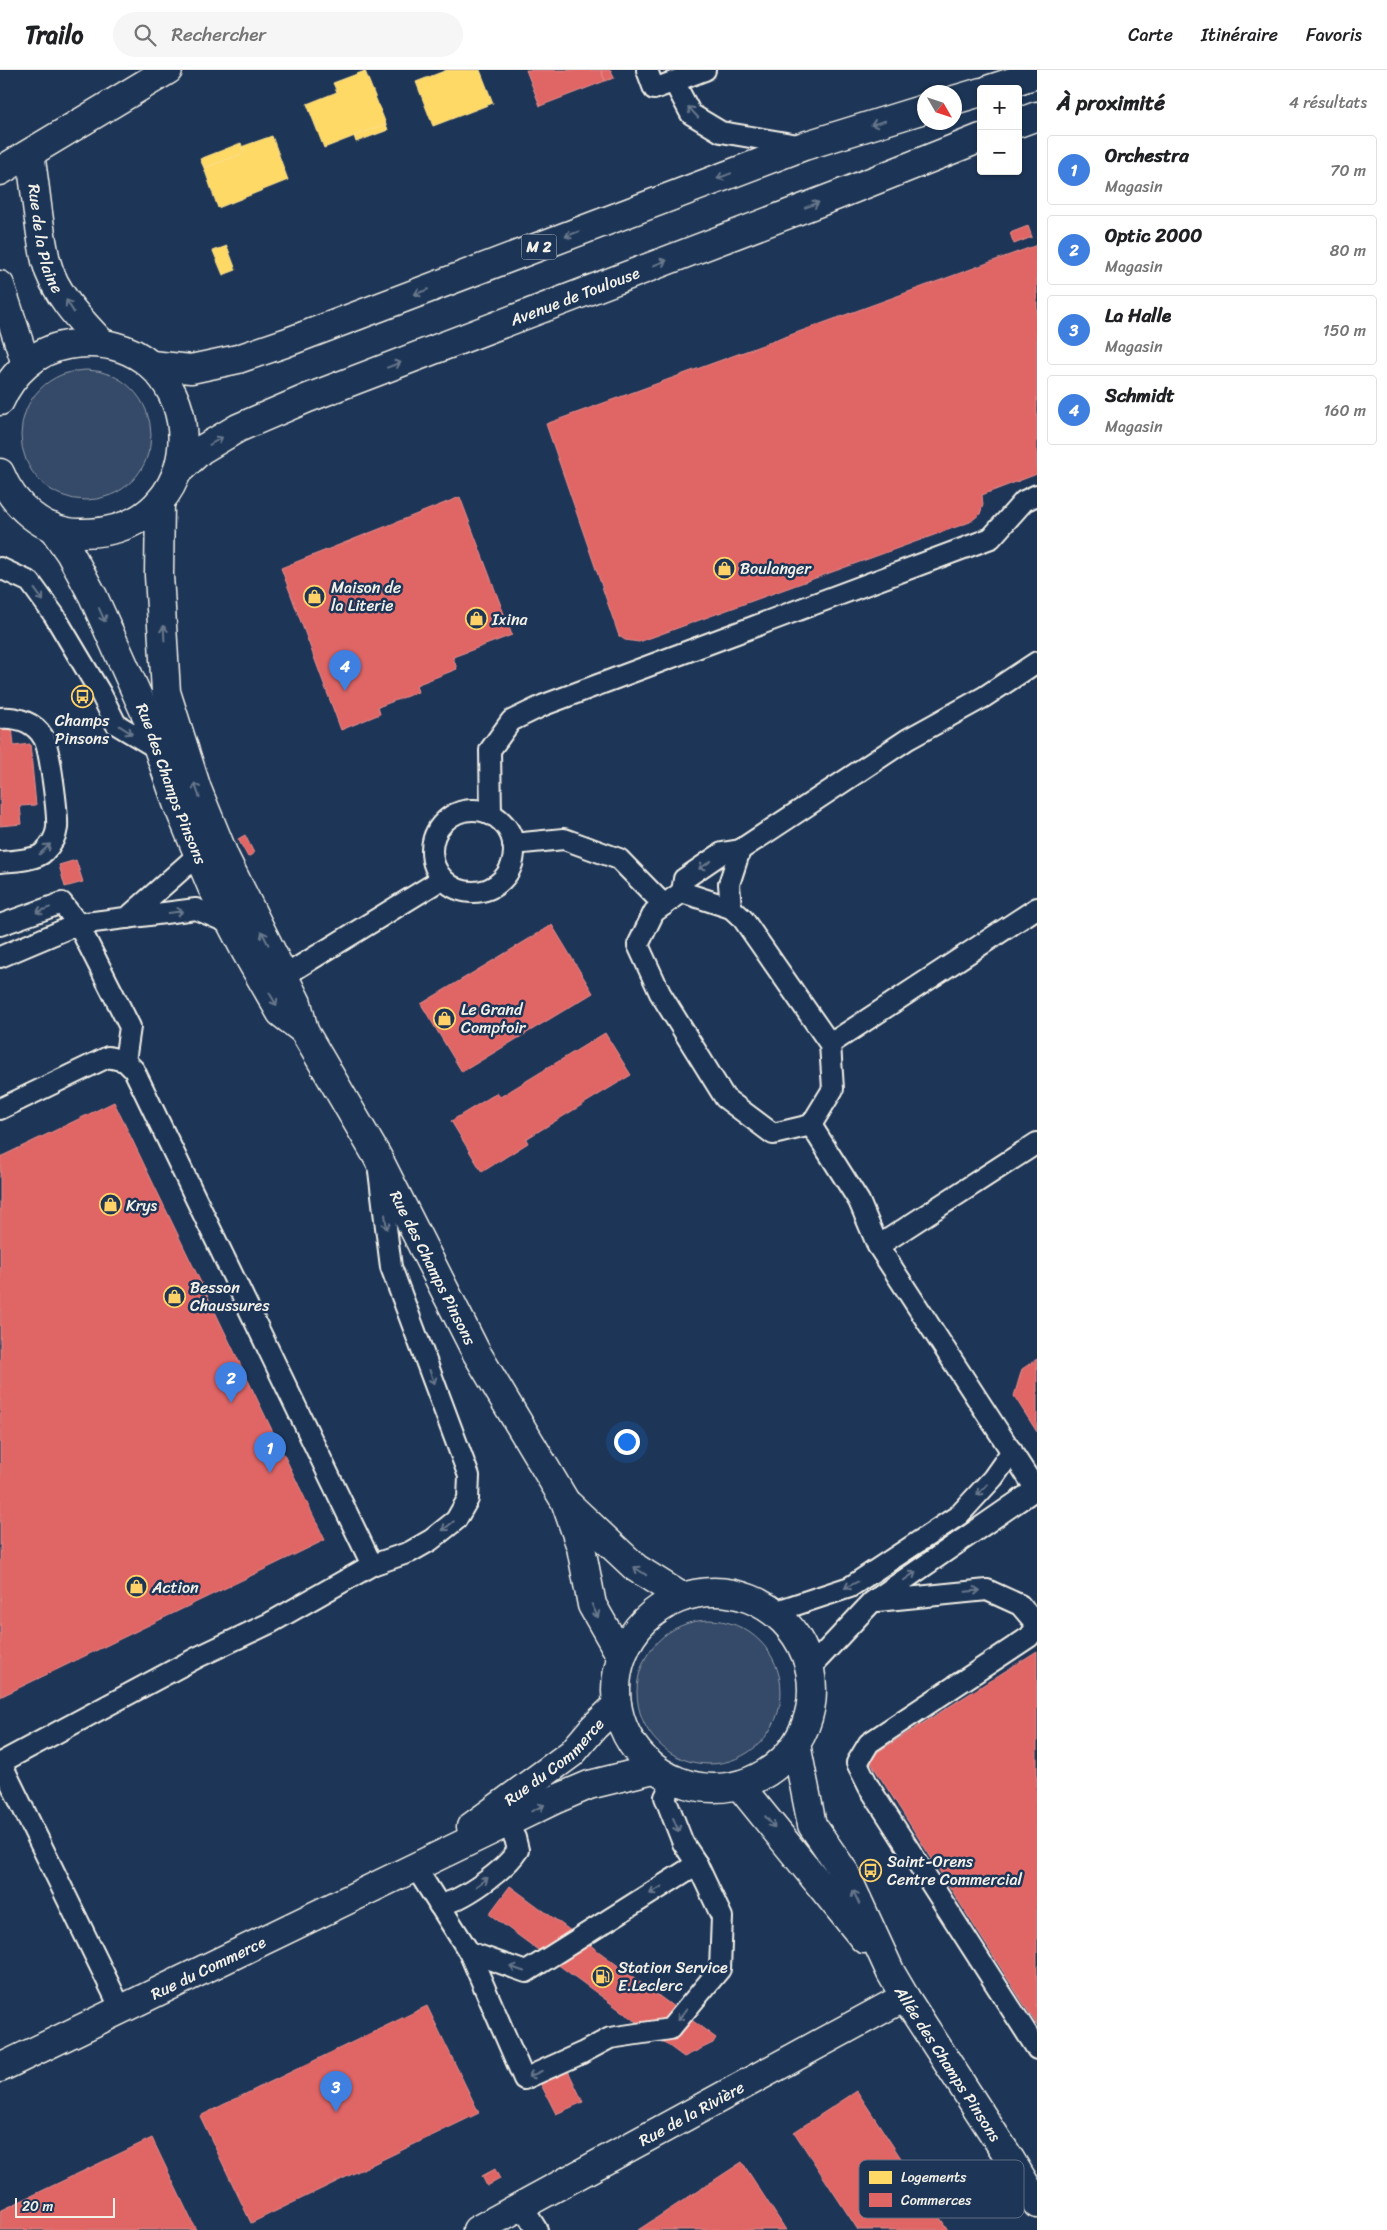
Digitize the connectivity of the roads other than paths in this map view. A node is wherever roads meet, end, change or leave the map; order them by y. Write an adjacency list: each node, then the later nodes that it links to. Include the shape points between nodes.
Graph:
1 (168, 70): 14 (street)
2 (647, 70): 5 (lane, via 654,89)
3 (705, 70): 5 (lane)
4 (1037, 74): 6 (street)
5 (674, 82): 13 (lane, one-way to 5, via 721,132 691,114)
6 (1003, 85)
7 (977, 93): 8 (street)
8 (962, 98)
9 (917, 111): 13 (street, M 2, one-way to 13)
10 (1037, 116): 11 (street)
11 (1022, 122)
12 (977, 140): 21 (street, Avenue de Toulouse, one-way to 12, via 201,450 238,428 308,398)
13 (804, 146): 19 (street, M 2, one-way to 19, via 238,359 190,369)
14 (30, 154): 15 (street); 17 (street, Rue de la Plaine, one-way to 14, via 78,318 46,262)
15 (0, 172)
16 (0, 285): 18 (street)
17 (102, 343): 18 (street, via 62,346); 19 (street, via 128,351)
18 (26, 364): 20 (street)
19 (151, 365): 21 (street, via 170,387 181,414 184,442)
20 (0, 400)
21 (178, 471): 24 (street)
22 (0, 473): 26 (street, Rue des Champs Pinsons, via 7,490)
23 (1037, 495): 31 (lane, via 1024,501 991,538 544,705 511,721 490,750)
24 (160, 501): 26 (street, via 143,517 98,534 75,533); 46 (street, Rue des Champs Pinsons, one-way to 24, via 214,831 166,692 159,575)
25 (0, 515): 26 (street)
26 (41, 521): 30 (street, Rue des Champs Pinsons, one-way to 30, via 70,553 93,596 148,719)
27 (0, 568): 30 (lane, one-way to 30, via 30,582 68,638 116,724)
28 (1037, 662): 33 (lane, via 984,697 908,739)
29 (0, 718): 35 (lane, one-way to 29, via 43,854 57,829 49,754 43,737 31,724 14,717)
30 (158, 749): 34 (street, Rue des Champs Pinsons)
31 (491, 814): 32 (lane, via 502,822); 36 (lane, via 476,810 461,812 447,819 437,831 432,847 434,864)
32 (513, 844): 36 (lane, via 513,859 508,873 484,891 468,892 454,888); 38 (lane, via 564,839 620,859)
33 (740, 850): 37 (lane, one-way to 37, via 722,853 684,879); 39 (lane, via 729,884)
34 (198, 854): 41 (lane); 43 (street, Rue des Champs Pinsons)
35 (0, 862)
36 (442, 879): 46 (lane)
37 (682, 892): 38 (lane); 39 (lane)
38 (664, 905): 51 (lane, via 654,912 638,945 660,993 726,1098 773,1134)
39 (731, 908): 48 (lane, via 744,919)
40 (1037, 908): 48 (lane)
41 (127, 918): 42 (lane); 43 (lane, one-way to 43, via 196,910)
42 (78, 924): 44 (lane, one-way to 44, via 62,904); 45 (lane); 49 (lane, via 130,1027)
43 (231, 924): 47 (street, Rue des Champs Pinsons, one-way to 47, via 281,1013)
44 (0, 925)
45 (0, 957)
46 (284, 976): 47 (street, Rue des Champs Pinsons, via 297,1003)
47 (304, 1031): 53 (street, Rue des Champs Pinsons)
48 (830, 1044): 51 (lane, via 833,1089)
49 (124, 1061): 50 (lane, via 108,1057); 58 (lane, via 134,1070)
50 (0, 1109)
51 (811, 1125): 54 (lane, via 859,1201)
52 (1037, 1143): 54 (lane)
53 (377, 1156): 57 (street, Rue des Champs Pinsons, via 476,1352); 58 (lane, one-way to 58, via 391,1267 469,1476 468,1499 456,1520 410,1552)
54 (878, 1246): 55 (lane)
55 (1012, 1451): 56 (lane); 61 (lane, one-way to 61, via 993,1478 959,1515 850,1587)
56 (1036, 1490): 60 (lane, one-way to 56)
57 (565, 1501): 59 (street, Rue des Champs Pinsons, one-way to 57, via 636,1568); 63 (street, Rue des Champs Pinsons, one-way to 63, via 581,1547 592,1606)
58 (372, 1565): 67 (lane, via 270,1623)
59 (682, 1597): 61 (street, via 712,1592 739,1595); 63 (street, via 646,1619)
60 (872, 1602): 62 (lane, one-way to 62, via 987,1590 1020,1605); 64 (lane)
61 (774, 1612): 64 (street, via 796,1635)
62 (1037, 1626): 78 (lane, via 1029,1637 869,1743 857,1763 869,1787)
63 (621, 1656): 65 (street, via 616,1680)
64 (810, 1668): 66 (street, via 810,1711)
65 (617, 1705): 68 (street, via 631,1744); 72 (street, Rue du Commerce, via 572,1753)
66 (796, 1744): 69 (street, via 771,1769); 75 (street, Allée des Champs Pinsons, one-way to 66, via 845,1873 812,1825)
67 (0, 1763): 77 (lane)
68 (664, 1774): 69 (street, via 697,1787); 70 (street, Rue du Commerce, one-way to 68, via 589,1785); 71 (lane, one-way to 71, via 665,1797 683,1843)
69 (739, 1785): 75 (street, Allée des Champs Pinsons, one-way to 75)
70 (506, 1824): 72 (street, Rue du Commerce); 73 (lane, one-way to 70, via 463,1896 511,1861 518,1850)
71 (697, 1864): 74 (lane, one-way to 74, via 526,1972); 74 (lane, one-way to 74, via 722,1917 720,1969 670,2029 610,2038 524,2079)
72 (416, 1868): 73 (lane); 77 (street, Rue du Commerce)
73 (439, 1905): 74 (lane)
74 (469, 1952)
75 (891, 1973): 76 (street, Allée des Champs Pinsons)
76 (905, 1997): 80 (street, Allée des Champs Pinsons); 83 (street, Rue de la Rivière)
77 (121, 2009): 79 (street, Rue du Commerce)
78 (1037, 2049)
79 (0, 2068)
80 (1011, 2160)
81 (1024, 2182): 82 (street, Allée des Champs Pinsons)
82 (1037, 2204)
83 (522, 2206): 84 (street, Rue de la Rivière); 85 (lane)
84 (477, 2230)
85 (537, 2230)

